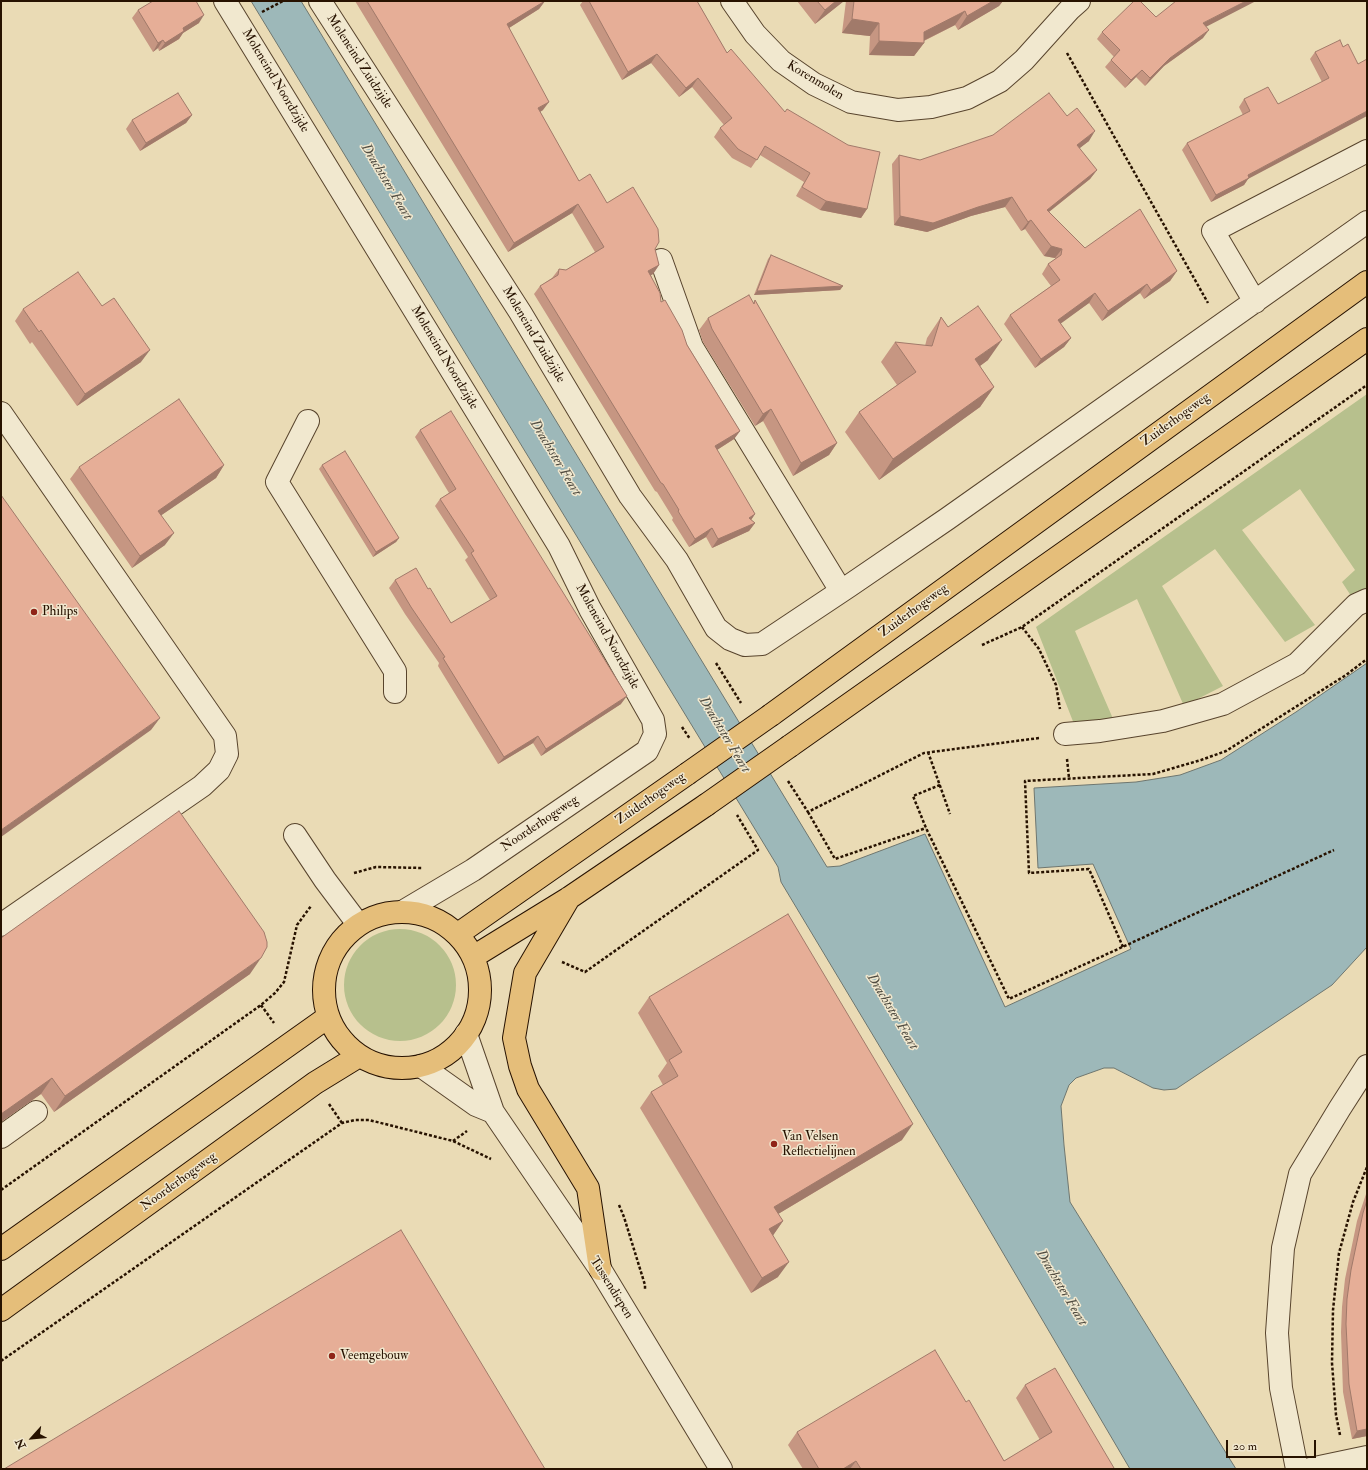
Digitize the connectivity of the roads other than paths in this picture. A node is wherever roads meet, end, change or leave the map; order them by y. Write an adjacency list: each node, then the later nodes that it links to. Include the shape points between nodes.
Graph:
1 (225, 1): 16 (street, Moleneind Noordzijde, via 559,546 597,621)
2 (320, 1): 13 (street, Moleneind Zuidzijde, via 520,312 630,496 677,560 716,628 730,639 745,645 762,644)
3 (732, 1): 4 (street, Korenmolen, via 755,34 781,61 814,84 851,102 898,110 931,107 967,98 1000,81 1024,60)
4 (1079, 1)
5 (1367, 151): 9 (street, via 1213,231)
6 (1367, 222): 9 (street)
7 (661, 260): 13 (street, via 692,346)
8 (1367, 282): 23 (main road, Zuiderhogeweg, bridge, via 771,715)
9 (1255, 302): 13 (street)
10 (1367, 339): 19 (main road, bridge, via 706,805)
11 (1, 413): 22 (street, via 225,736 227,754 219,770 202,786)
12 (308, 421): 15 (street, via 278,482 395,671)
13 (841, 591)
14 (1367, 600): 17 (street, via 1356,605 1297,664 1224,704 1163,721)
15 (395, 692)
16 (653, 720): 20 (street, Noorderhogeweg, via 655,734 647,751 473,870)
17 (1065, 734)
18 (295, 835): 21 (street)
19 (569, 898): 24 (main road); 34 (main road, via 525,973 514,1038 528,1089 588,1188)
20 (404, 911): 21 (main road, via 388,912); 23 (main road, via 433,918)
21 (358, 924): 25 (main road, via 334,949 327,965 323,982)
22 (1, 925)
23 (458, 934): 24 (main road)
24 (473, 957): 26 (main road, via 479,975 480,993 477,1010)
25 (328, 1017): 27 (main road, via 346,1046); 33 (main road)
26 (466, 1034): 28 (main road, via 448,1054); 31 (street, Tussendiepen)
27 (359, 1056): 28 (main road, via 376,1064 395,1068); 35 (main road, Noorderhogeweg, via 315,1084)
28 (421, 1066): 31 (street, via 476,1105)
29 (1367, 1066): 38 (street, via 1300,1174 1283,1248 1277,1333 1281,1388)
30 (36, 1112): 32 (street)
31 (493, 1112): 34 (street, Tussendiepen)
32 (1, 1137)
33 (1, 1249)
34 (600, 1269): 37 (street, Tussendiepen)
35 (1, 1310)
36 (1367, 1457): 39 (street)
37 (721, 1469)
38 (1298, 1469)
39 (1310, 1469)

